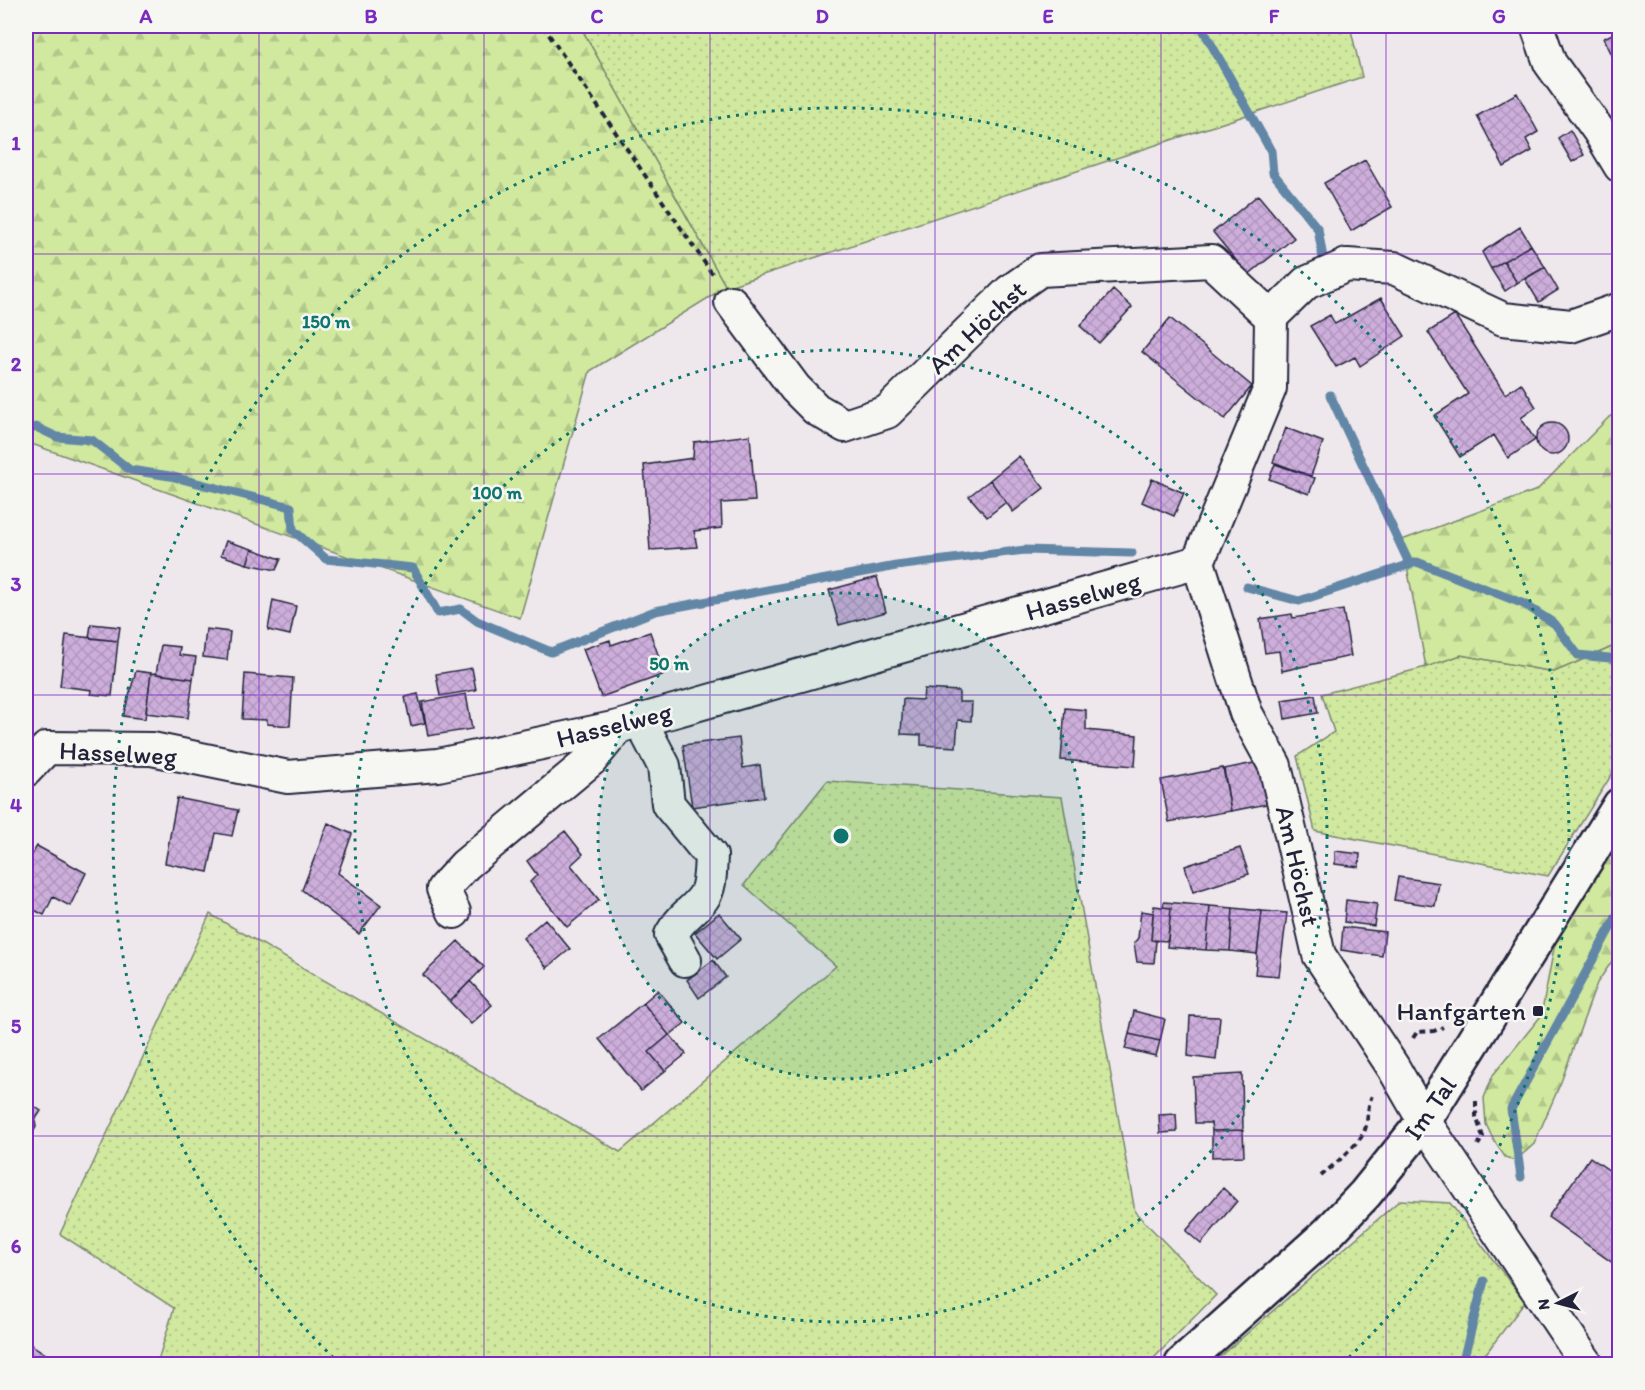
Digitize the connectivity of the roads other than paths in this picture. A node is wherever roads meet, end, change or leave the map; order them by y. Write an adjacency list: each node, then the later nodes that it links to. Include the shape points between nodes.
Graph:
1 (1537, 26): 2 (street, via 1550,63)
2 (1620, 166)
3 (731, 302): 5 (street, Am Höchst, via 795,388 816,409 845,426 887,412 1010,291 1040,270 1211,261)
4 (1620, 309): 5 (street, via 1571,326 1503,319 1394,268 1347,265 1306,283)
5 (1271, 317): 6 (street, via 1270,388)
6 (1198, 562): 7 (street, Hasselweg); 12 (street, Am Höchst, via 1246,713 1275,766 1319,956 1393,1066)
7 (629, 724): 8 (street, Hasselweg, via 438,765 288,777 152,749 47,748); 10 (street, via 450,880 443,888); 11 (street, via 664,766 668,804 711,856 710,879 703,898 680,919 671,935)
8 (26, 770)
9 (1620, 805): 12 (main road, Im Tal)
10 (454, 912)
11 (685, 960)
12 (1424, 1121): 13 (main road, Im Tal, via 1327,1234); 14 (street, Am Höchst)
13 (1182, 1365)
14 (1587, 1365)

